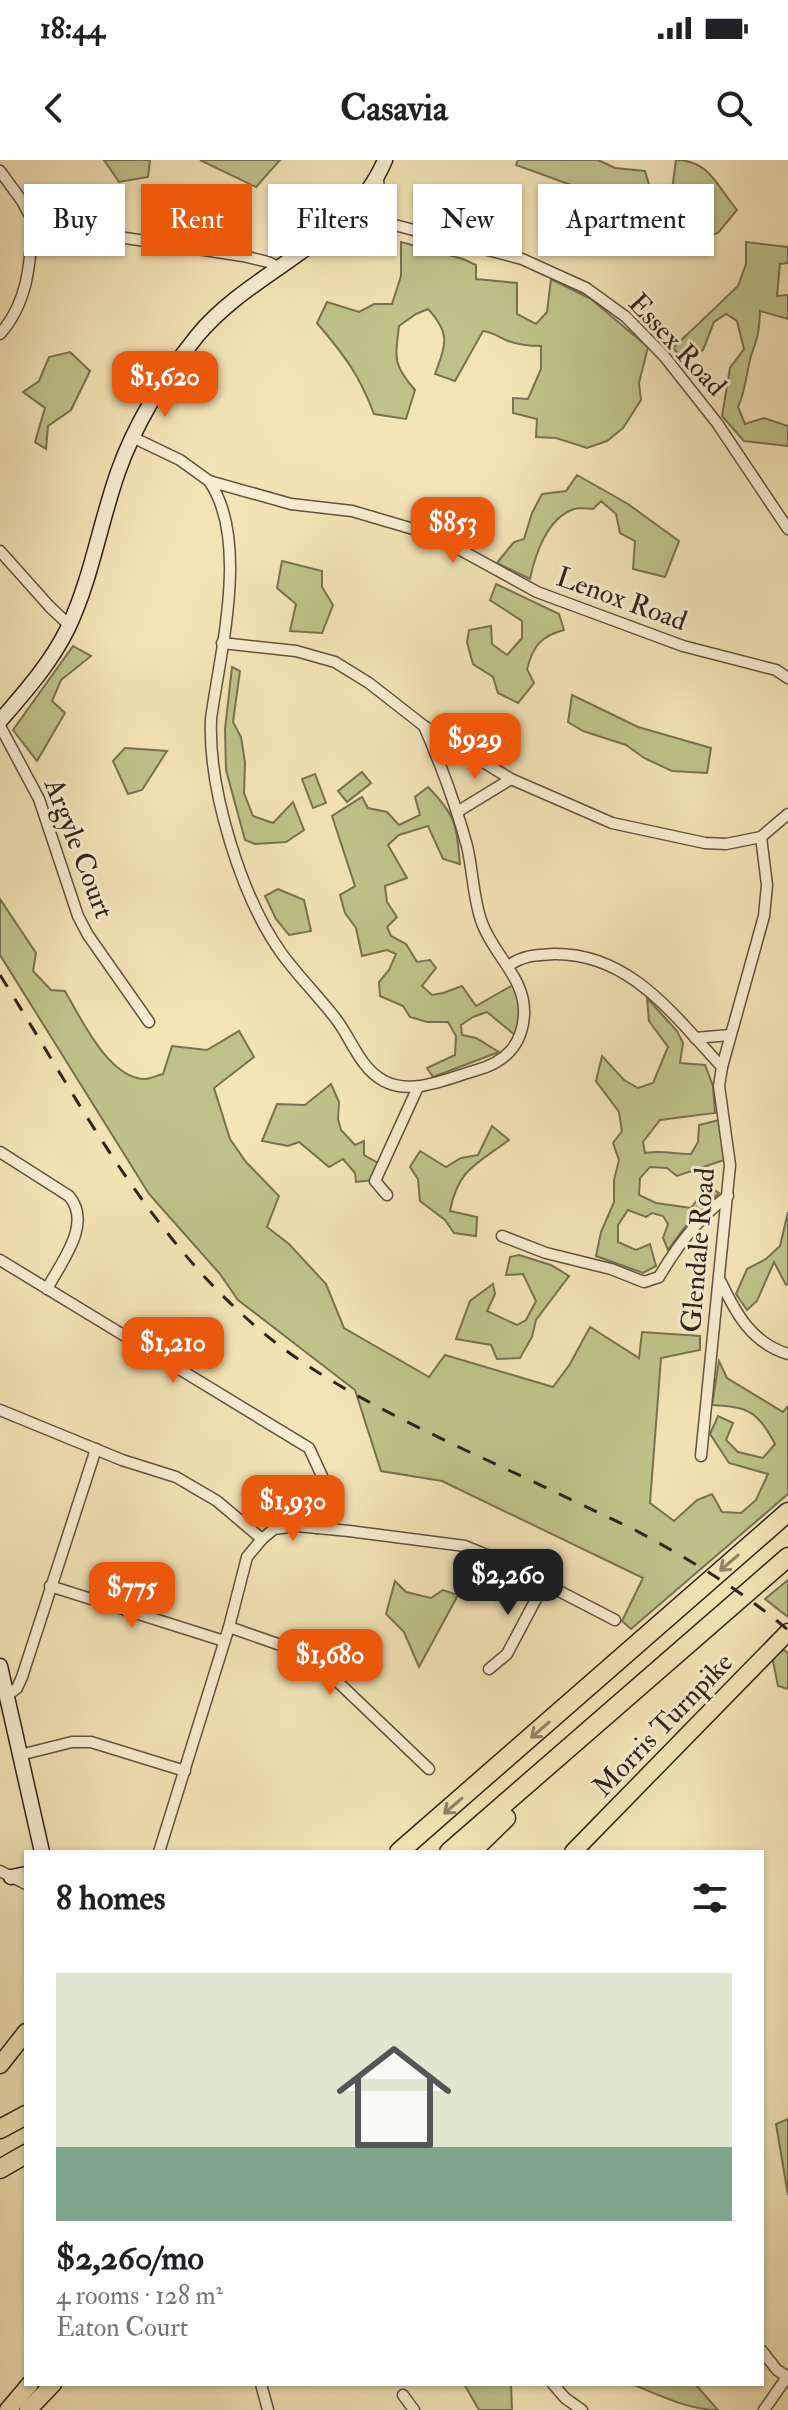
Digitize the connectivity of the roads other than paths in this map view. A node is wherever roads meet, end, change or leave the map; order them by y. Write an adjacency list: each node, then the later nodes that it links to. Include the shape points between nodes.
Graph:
1 (385, 160): 3 (main road)
2 (0, 171): 6 (street)
3 (378, 177): 4 (main road); 5 (street)
4 (373, 184)
5 (378, 184)
6 (24, 205)
7 (397, 226): 15 (street, Essex Road, via 522,259 586,288 626,317 717,423)
8 (125, 238): 11 (street, via 243,256)
9 (31, 256): 12 (street, via 24,294)
10 (293, 256): 11 (main road)
11 (278, 267): 13 (main road, via 197,336)
12 (0, 334)
13 (132, 437): 14 (street, Lenox Road); 17 (main road)
14 (209, 481): 18 (street, via 220,500 232,563); 19 (street, Lenox Road, via 420,531 537,592 683,646)
15 (788, 529)
16 (0, 551): 17 (street)
17 (69, 625): 22 (main road)
18 (222, 643): 23 (street, via 296,651 335,662); 33 (street, via 210,745 248,894 283,955 338,1022 364,1065 383,1081)
19 (776, 670): 20 (street); 21 (street, Lenox Road)
20 (788, 670)
21 (788, 678)
22 (0, 723): 29 (street, Argyle Court, via 39,799 78,916)
23 (424, 726): 24 (street); 25 (street)
24 (511, 779): 25 (street); 27 (street, via 612,823 705,843)
25 (457, 812): 28 (street, via 481,922)
26 (788, 814): 27 (street)
27 (761, 837): 30 (street, Glendale Road, via 767,885 764,916)
28 (508, 966): 31 (street, via 520,957 559,954 610,964 657,997); 33 (street, via 524,1007 513,1049 497,1064)
29 (149, 1022)
30 (730, 1035): 31 (street); 32 (street, Glendale Road)
31 (695, 1038): 32 (street)
32 (722, 1067): 36 (street, Glendale Road)
33 (418, 1087): 35 (street, via 375,1181)
34 (0, 1152): 40 (street, via 69,1196 77,1207 76,1234)
35 (387, 1195)
36 (728, 1196): 37 (street, via 708,1210 659,1277 644,1282); 39 (street, Glendale Road)
37 (502, 1236)
38 (0, 1260): 40 (street)
39 (720, 1280): 41 (street, via 751,1332); 44 (street, Glendale Road)
40 (47, 1289): 46 (street, via 309,1448 322,1476)
41 (788, 1354)
42 (0, 1410): 43 (street)
43 (96, 1449): 47 (street, via 199,1489); 50 (street)
44 (701, 1456)
45 (788, 1512): 64 (highway, one-way to 64)
46 (317, 1528): 47 (street, via 282,1527); 49 (street, via 465,1546)
47 (262, 1539): 52 (street, via 247,1557)
48 (788, 1557): 55 (highway)
49 (544, 1584): 51 (street); 57 (street, via 507,1654)
50 (50, 1586): 54 (street); 58 (street, via 22,1677)
51 (615, 1620)
52 (229, 1627): 54 (street); 60 (street, via 319,1664)
53 (788, 1632): 67 (main road, Morris Turnpike)
54 (224, 1641): 61 (street)
55 (678, 1653): 65 (highway); 66 (highway)
56 (0, 1666): 58 (main road)
57 (489, 1669)
58 (7, 1696): 59 (main road)
59 (20, 1755): 61 (street, via 91,1742); 62 (main road)
60 (429, 1769)
61 (185, 1771): 63 (street)
62 (41, 1850)
63 (160, 1850)
64 (401, 1850)
65 (451, 1850)
66 (473, 1850)
67 (575, 1850)
68 (24, 2035): 69 (main road)
69 (0, 2065)
70 (24, 2116): 71 (highway)
71 (0, 2129)
72 (24, 2155): 73 (highway)
73 (0, 2169)
74 (764, 2354): 75 (street)
75 (787, 2377): 86 (street)
76 (28, 2386): 81 (main road)
77 (51, 2386): 82 (main road)
78 (262, 2386): 83 (street)
79 (555, 2386): 85 (street)
80 (403, 2395): 84 (street)
81 (8, 2410)
82 (28, 2410)
83 (268, 2410)
84 (414, 2410)
85 (582, 2410)
86 (764, 2410)

